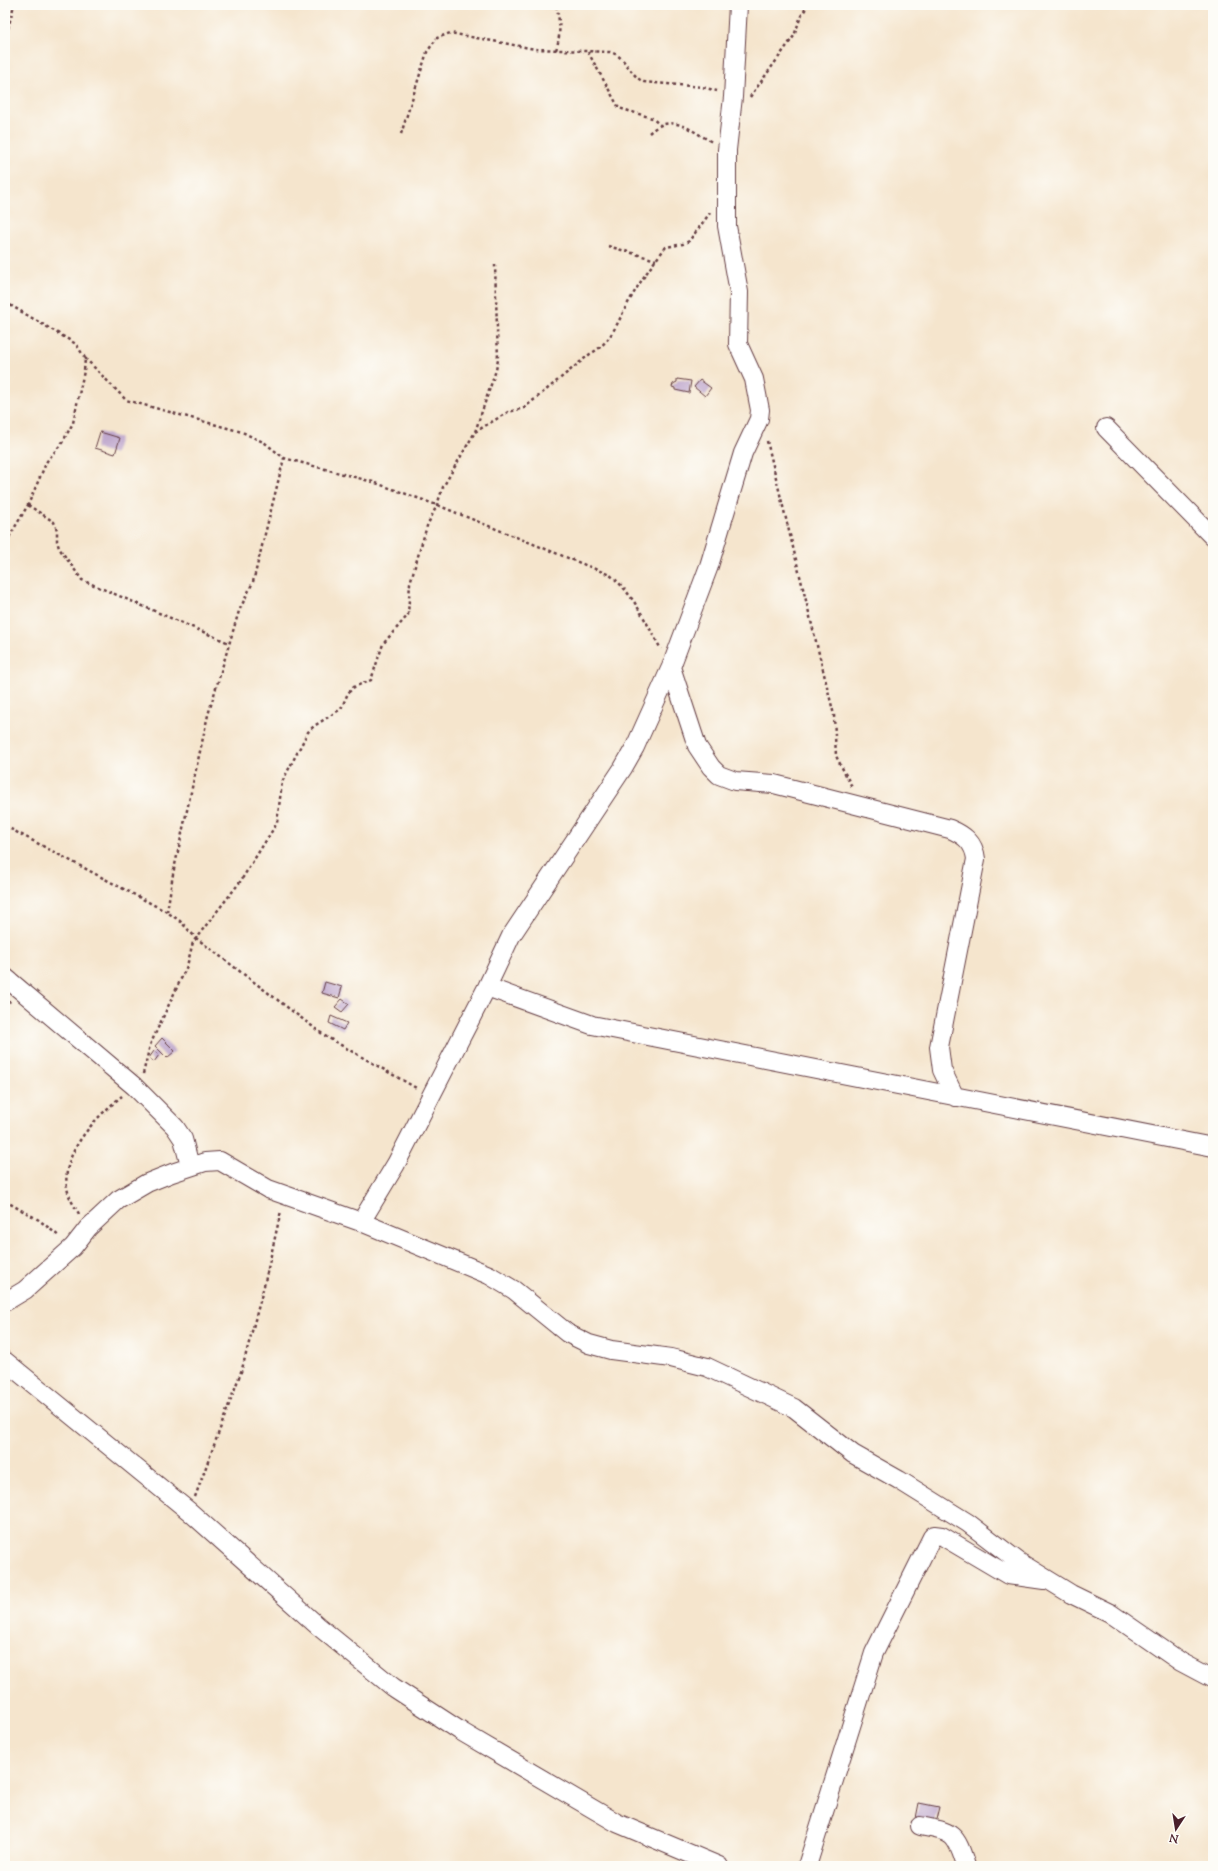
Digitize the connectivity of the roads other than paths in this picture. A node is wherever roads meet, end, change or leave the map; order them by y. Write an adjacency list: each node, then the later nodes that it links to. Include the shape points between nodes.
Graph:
1 (738, 5): 4 (street, via 741,98 727,150 727,226 739,292 738,344 754,379 760,410 757,425 738,465 703,584)
2 (1106, 428): 3 (street)
3 (1213, 537)
4 (671, 667): 6 (street, via 635,747 511,936); 7 (street, via 697,746 719,775 736,781 774,784 950,829 970,842 976,859 939,1047 942,1070)
5 (5, 976): 9 (street, via 137,1088 181,1135)
6 (487, 987): 7 (street, via 592,1025); 10 (street, via 396,1164)
7 (955, 1097): 8 (street)
8 (1213, 1147)
9 (190, 1166): 10 (street, via 220,1161 268,1189); 11 (street, via 147,1183 118,1200 88,1228 73,1247 25,1290)
10 (361, 1222): 13 (street, via 489,1275 514,1290 567,1333 589,1344 707,1367 794,1408 853,1454 968,1523 1019,1562)
11 (5, 1302)
12 (5, 1361): 16 (street, via 190,1512 318,1626 393,1687 462,1732 617,1823)
13 (1048, 1580): 14 (street, via 1110,1613 1175,1659); 17 (street, via 1008,1575 942,1536 932,1537 874,1653)
14 (1213, 1679)
15 (920, 1826): 18 (street, via 953,1835 959,1843)
16 (719, 1866)
17 (808, 1866)
18 (966, 1866)

